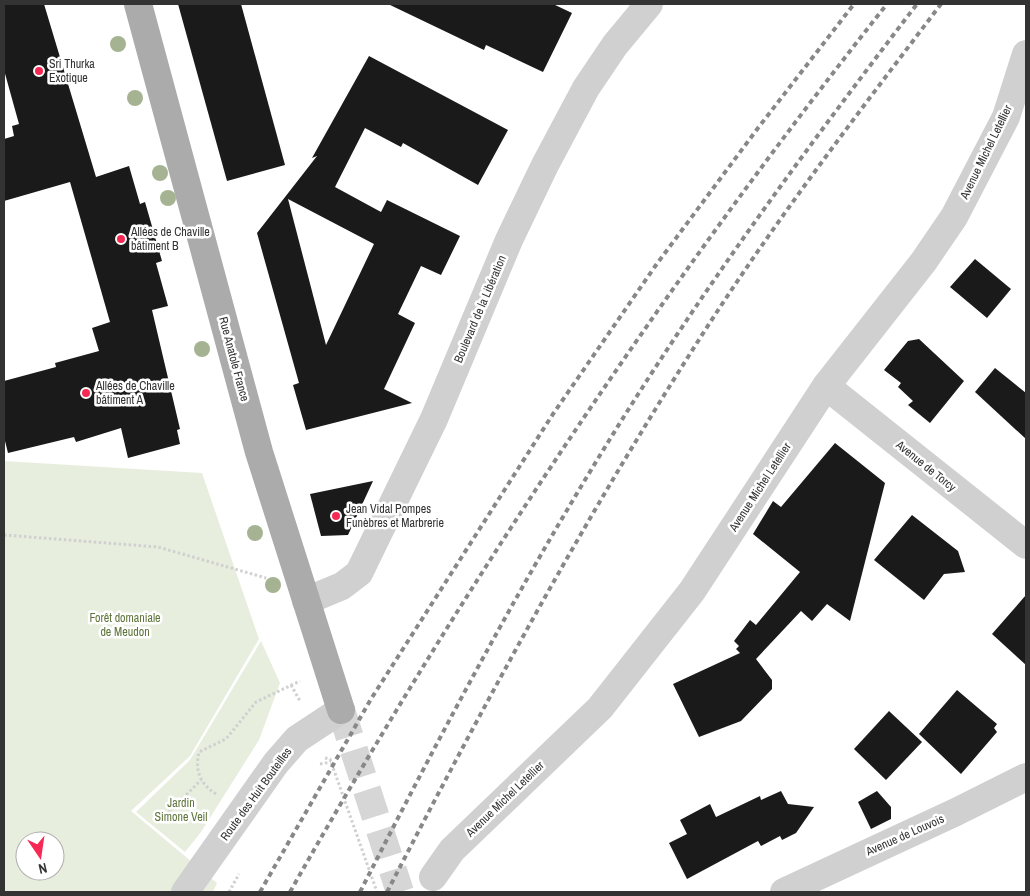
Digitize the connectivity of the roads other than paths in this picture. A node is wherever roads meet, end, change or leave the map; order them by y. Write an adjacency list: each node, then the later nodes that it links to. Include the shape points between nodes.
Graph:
1 (138, 4): 6 (main road, Rue Anatole France, via 259,452)
2 (649, 4): 6 (street, Boulevard de la Libération, via 615,45 586,88 544,165 508,240 434,419 359,573 342,586)
3 (1026, 54): 4 (street, Avenue Michel Letellier, via 1006,117 954,218)
4 (826, 386): 5 (street, Avenue de Torcy); 9 (street, Avenue Michel Letellier, via 692,591 600,708 452,850)
5 (1026, 546)
6 (304, 594): 7 (main road, Rue Anatole France)
7 (341, 710): 10 (street, Route des Huit Bouteilles, via 297,738)
8 (1026, 777): 11 (street, Avenue de Louvois)
9 (433, 877)
10 (186, 892)
11 (784, 892)

